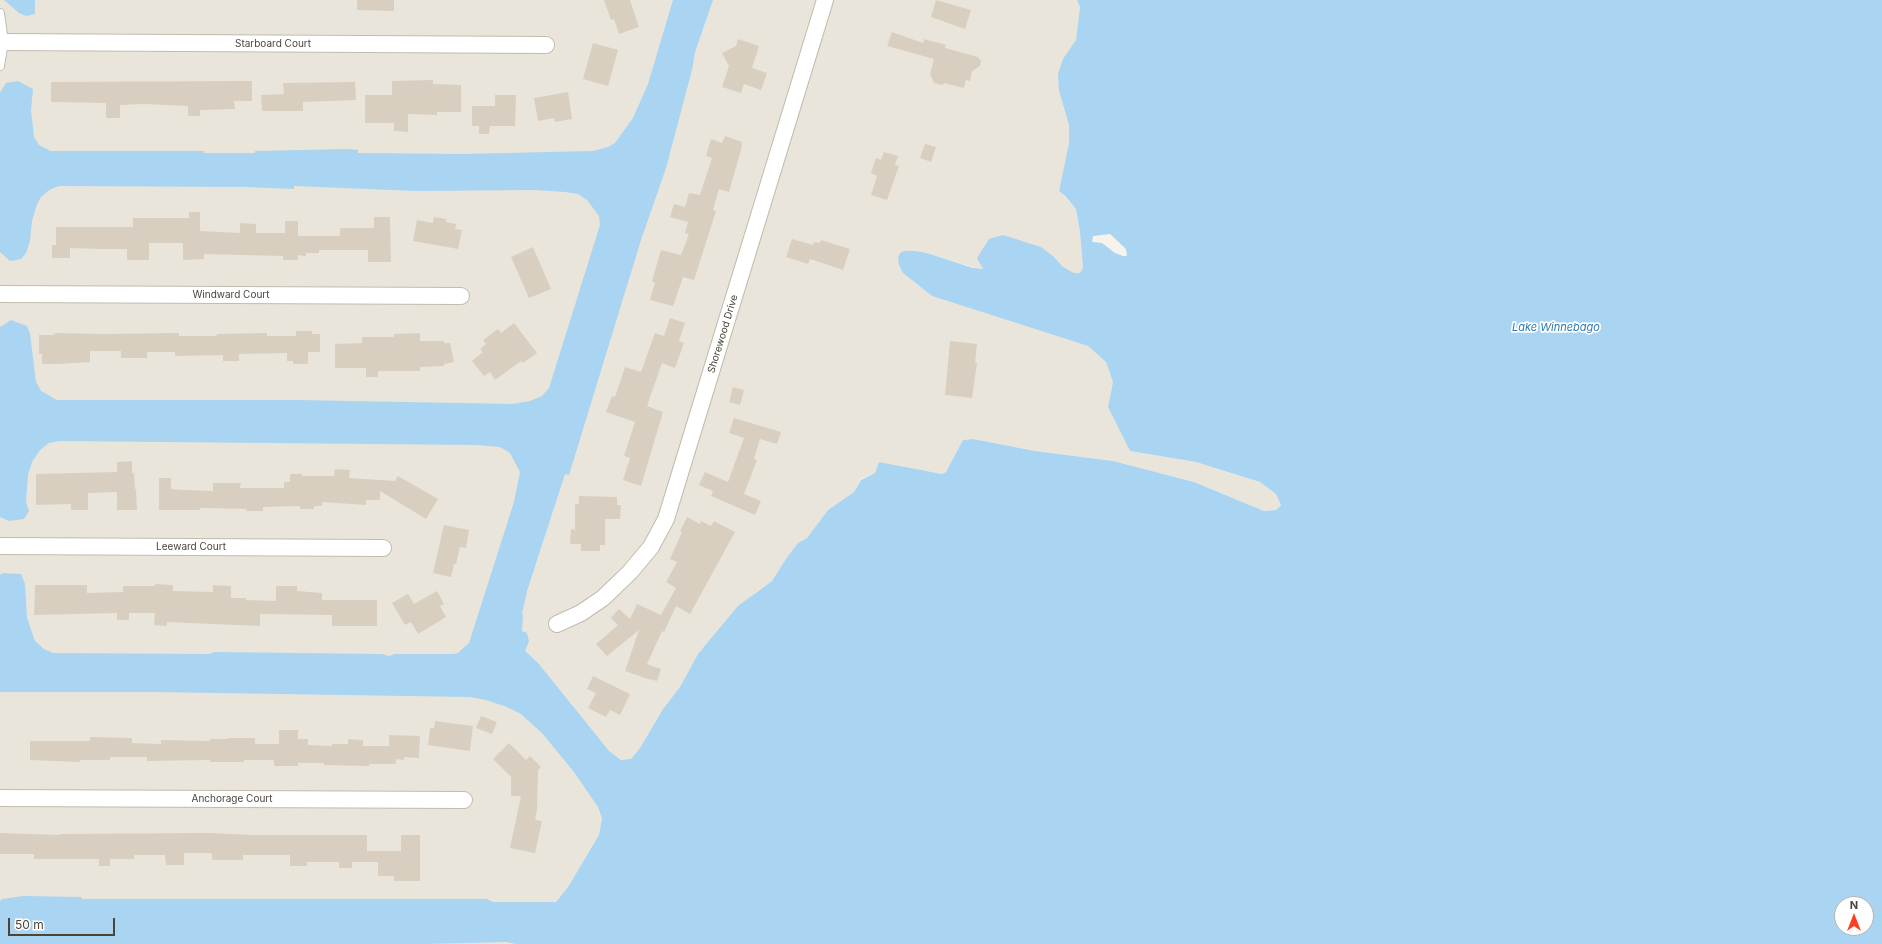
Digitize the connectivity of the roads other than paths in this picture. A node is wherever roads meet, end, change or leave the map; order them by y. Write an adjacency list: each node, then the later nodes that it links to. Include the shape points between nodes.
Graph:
1 (825, 0): 10 (street, Shorewood Drive, via 666,519 651,547 603,598 581,613)
2 (0, 13): 3 (lane)
3 (2, 42): 4 (street, Starboard Court); 5 (lane)
4 (546, 45)
5 (0, 66)
6 (0, 294): 7 (street, Windward Court)
7 (461, 296)
8 (0, 546): 9 (street, Leeward Court)
9 (383, 548)
10 (556, 624)
11 (0, 798): 12 (street, Anchorage Court)
12 (464, 800)

